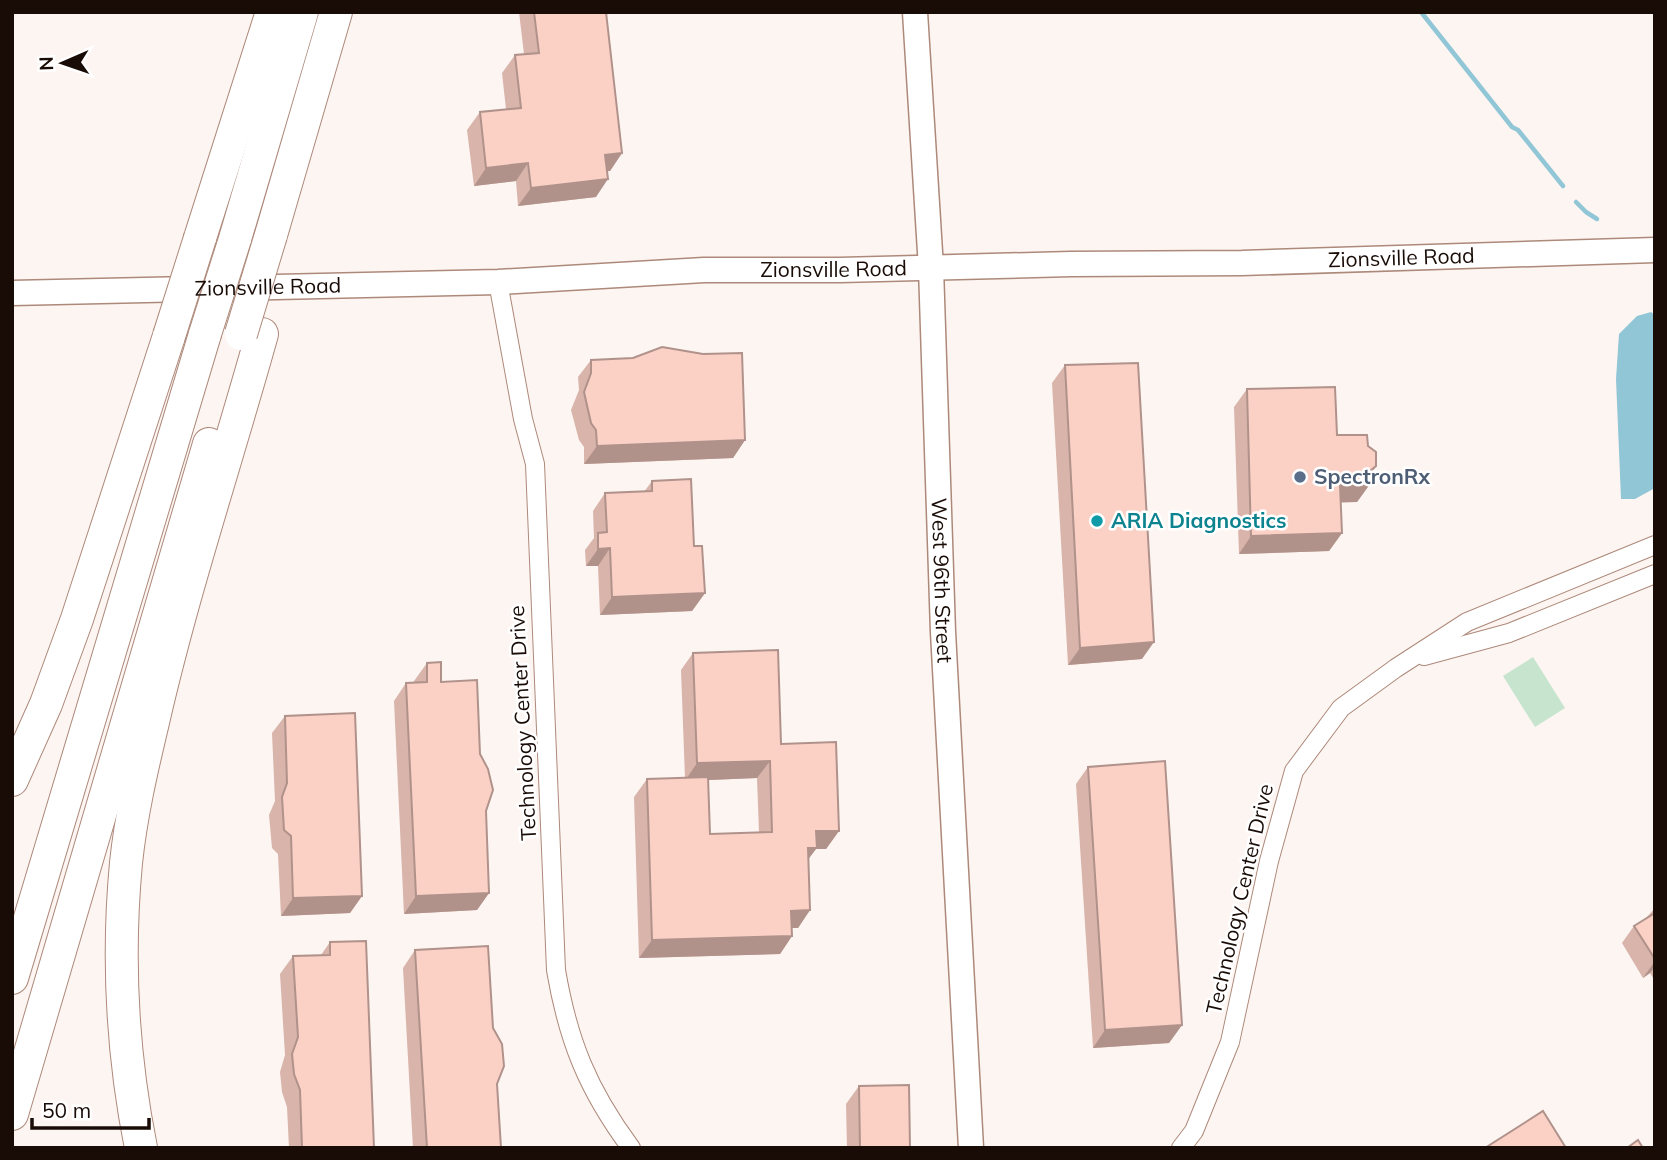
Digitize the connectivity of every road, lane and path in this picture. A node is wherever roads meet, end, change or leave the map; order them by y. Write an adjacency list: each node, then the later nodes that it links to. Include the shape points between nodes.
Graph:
1 (272, 12): 15 (highway, bridge, via 77,619)
2 (302, 12): 16 (highway, bridge)
3 (336, 12): 6 (highway)
4 (350, 12): 6 (highway)
5 (915, 12): 8 (main road, West 96th Street)
6 (281, 235): 11 (highway)
7 (1655, 250): 8 (main road, Zionsville Road)
8 (931, 268): 9 (main road, Zionsville Road, via 704,270); 20 (main road, West 96th Street, via 943,645)
9 (498, 282): 10 (main road, Zionsville Road); 19 (street, Technology Center Drive, via 535,464 556,970 568,1031 579,1059)
10 (12, 293)
11 (252, 334): 17 (highway, via 152,630); 18 (highway, via 175,631 133,817 124,897 122,1018)
12 (1655, 545): 14 (street, Technology Center Drive, via 1467,622)
13 (1655, 574): 14 (street, Technology Center Drive, via 1509,633)
14 (1411, 659): 21 (street, Technology Center Drive, via 1341,708 1294,771 1269,861 1230,1042 1194,1131)
15 (12, 780)
16 (12, 978)
17 (12, 1115)
18 (141, 1148)
19 (631, 1148)
20 (971, 1148)
21 (1181, 1148)

